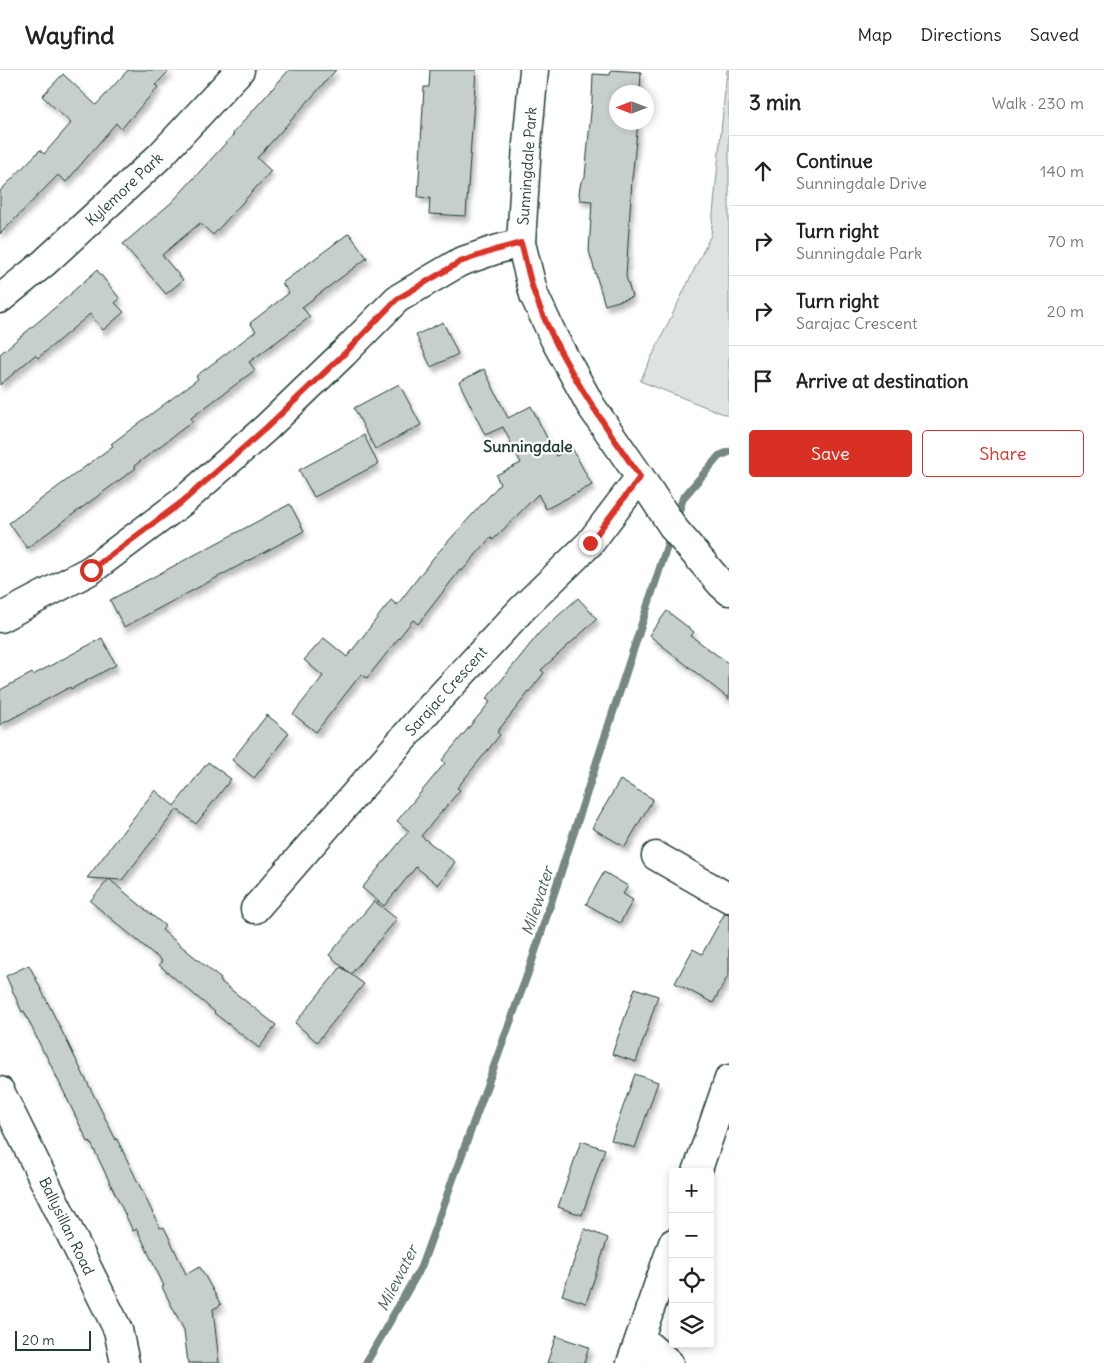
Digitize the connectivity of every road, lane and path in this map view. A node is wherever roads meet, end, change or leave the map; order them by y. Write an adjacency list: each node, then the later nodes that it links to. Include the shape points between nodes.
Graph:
1 (240, 70): 4 (street, Kylemore Park, via 160,156)
2 (534, 70): 3 (street, Sunningdale Park)
3 (521, 243): 5 (street, Sunningdale Park, via 534,295 555,340 591,406); 7 (street, via 460,262 397,299 266,428 182,502 91,570)
4 (0, 299)
5 (640, 477): 6 (street, Sunningdale Park, via 669,520); 10 (street, Sarajac Crescent, via 590,543 522,609 429,709)
6 (729, 591)
7 (0, 618)
8 (656, 856): 9 (street)
9 (729, 898)
10 (255, 909)
11 (729, 1080): 13 (street)
12 (0, 1091): 16 (street, Ballysillan Road, via 118,1330)
13 (698, 1168)
14 (669, 1255): 15 (street)
15 (636, 1351): 17 (street)
16 (125, 1363)
17 (669, 1363)

